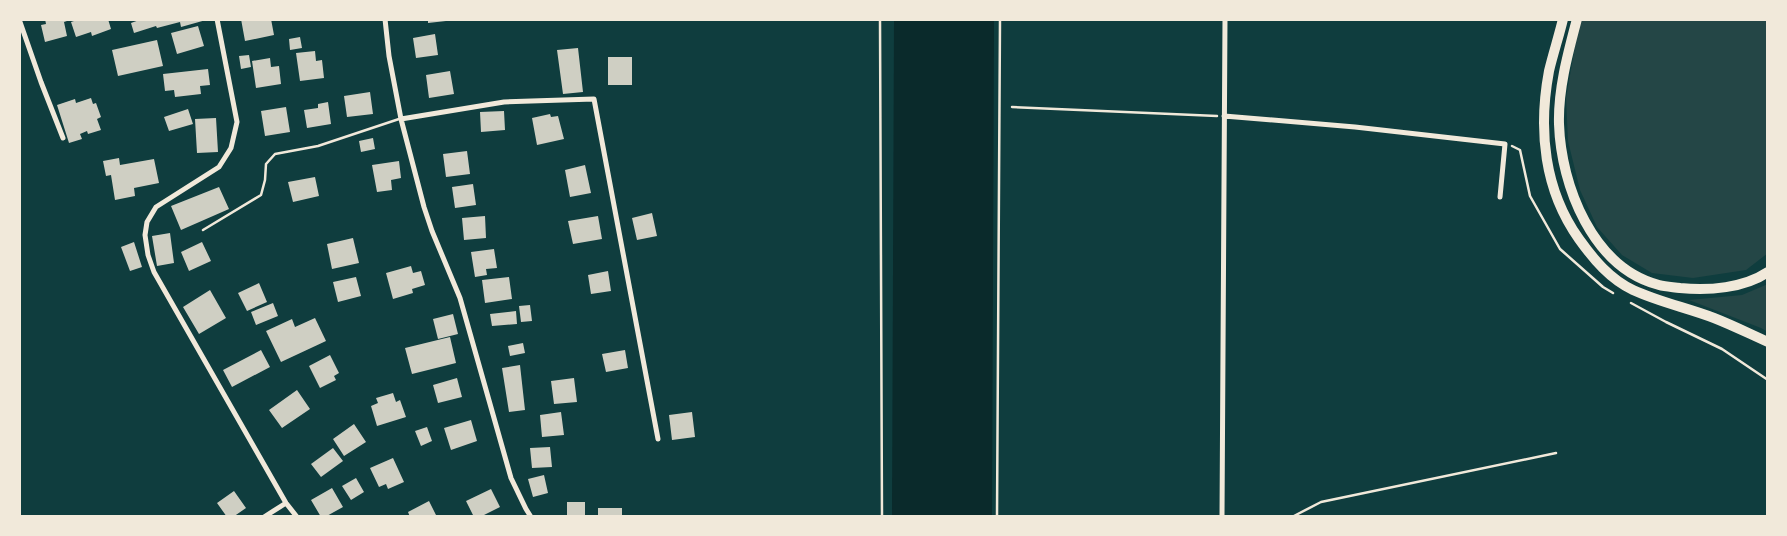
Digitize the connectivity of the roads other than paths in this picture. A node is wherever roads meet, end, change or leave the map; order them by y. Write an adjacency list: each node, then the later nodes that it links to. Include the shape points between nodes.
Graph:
1 (19, 19): 9 (street)
2 (216, 19): 15 (street, via 236,121 231,148 219,167 156,207 145,235 154,272)
3 (385, 19): 8 (street)
4 (1225, 19): 7 (street)
5 (1563, 19): 13 (highway, via 1549,71 1544,119 1546,160 1568,223 1609,275 1634,290)
6 (1577, 19): 12 (highway, via 1563,74 1559,122 1562,157 1588,230 1616,262 1660,285 1698,290 1731,286)
7 (1224, 116): 10 (street, via 1506,144); 19 (street)
8 (401, 119): 11 (lane, via 318,146 275,154 266,164 261,195); 14 (street, via 504,102 594,99); 18 (street, via 424,207 460,298 511,478)
9 (64, 138)
10 (1500, 197)
11 (203, 230)
12 (1768, 272)
13 (1768, 342)
14 (657, 439)
15 (286, 503): 16 (street); 17 (street)
16 (264, 517)
17 (297, 517)
18 (531, 517)
19 (1222, 517)

